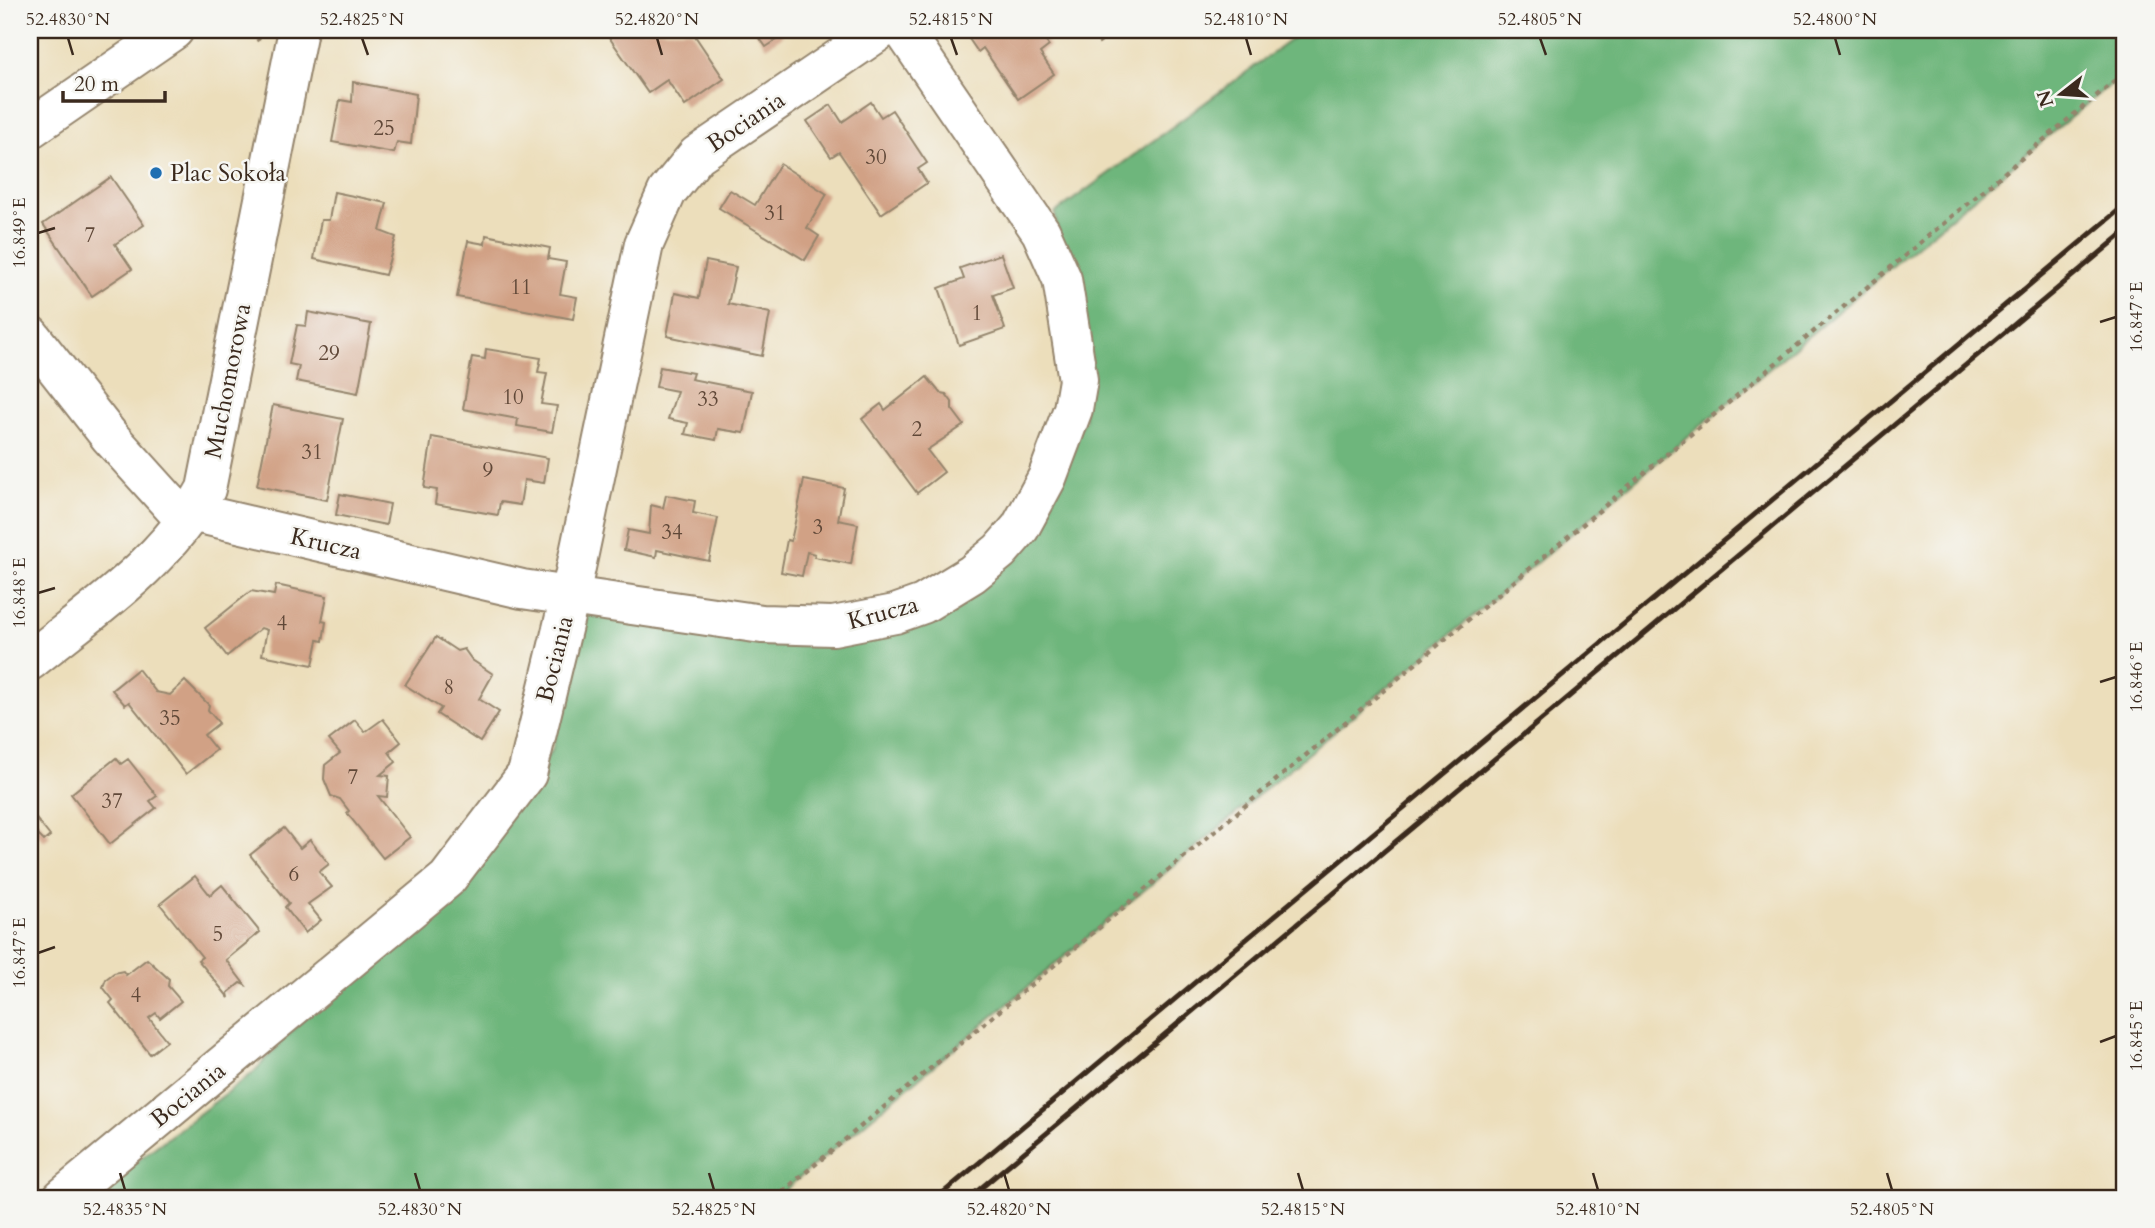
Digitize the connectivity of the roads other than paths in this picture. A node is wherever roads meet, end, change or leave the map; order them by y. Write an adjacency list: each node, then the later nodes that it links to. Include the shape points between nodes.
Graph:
1 (174, 30): 5 (street)
2 (298, 30): 7 (street, Muchomorowa, via 206,489)
3 (881, 30): 8 (street, Bociania, via 697,155 667,192 644,244)
4 (903, 30): 8 (street, Krucza, via 1022,202 1062,279 1078,380 1073,409 1047,478 1020,528 972,574 933,599 895,614 834,626 762,624)
5 (30, 129)
6 (30, 335): 7 (street, via 110,437)
7 (183, 511): 8 (street, Krucza); 9 (street, Muchomorowa, via 138,573)
8 (570, 596): 10 (street, Bociania, via 527,774 447,879)
9 (30, 661)
10 (62, 1198)

